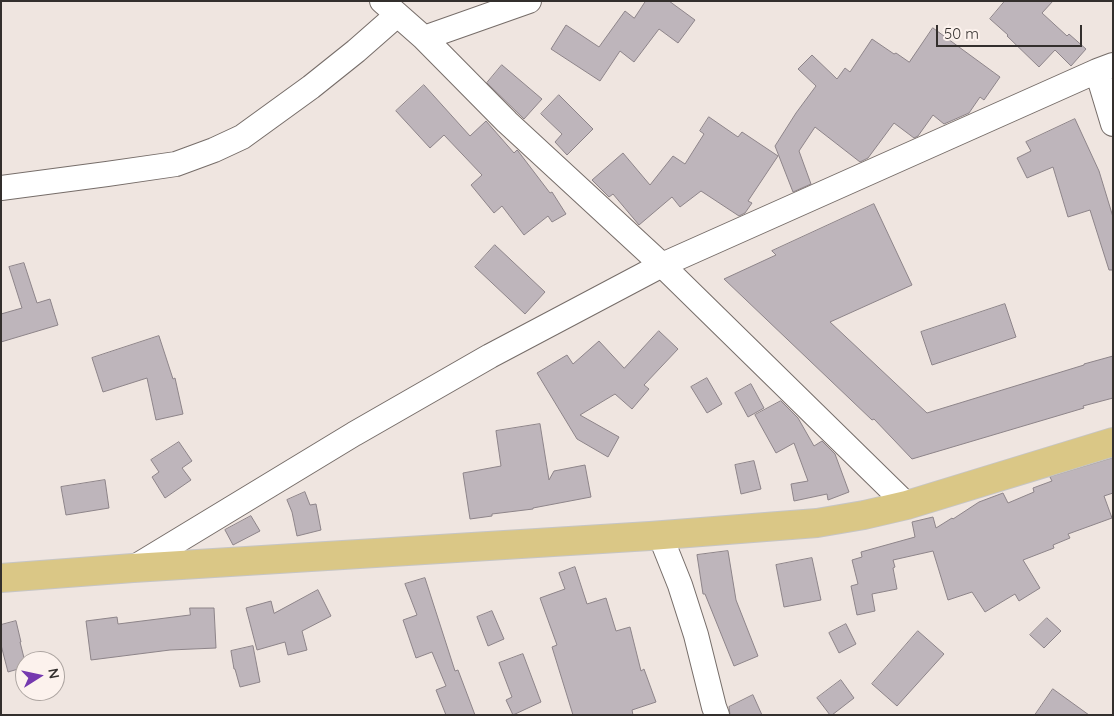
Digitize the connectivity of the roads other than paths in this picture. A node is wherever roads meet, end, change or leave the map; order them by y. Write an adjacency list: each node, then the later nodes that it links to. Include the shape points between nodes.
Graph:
1 (529, 1): 3 (street)
2 (389, 8): 3 (street); 6 (street, via 356,51 312,87 242,137 214,150 176,164)
3 (424, 38): 7 (street, via 507,122)
4 (1105, 68): 5 (street); 7 (street)
5 (1113, 124)
6 (1, 188)
7 (662, 265): 9 (street); 11 (street, via 490,356)
8 (1113, 442): 9 (main road)
9 (907, 505): 10 (main road, via 816,523)
10 (660, 535): 11 (main road); 13 (street, via 680,584)
11 (133, 568): 12 (main road)
12 (1, 578)
13 (717, 715)

